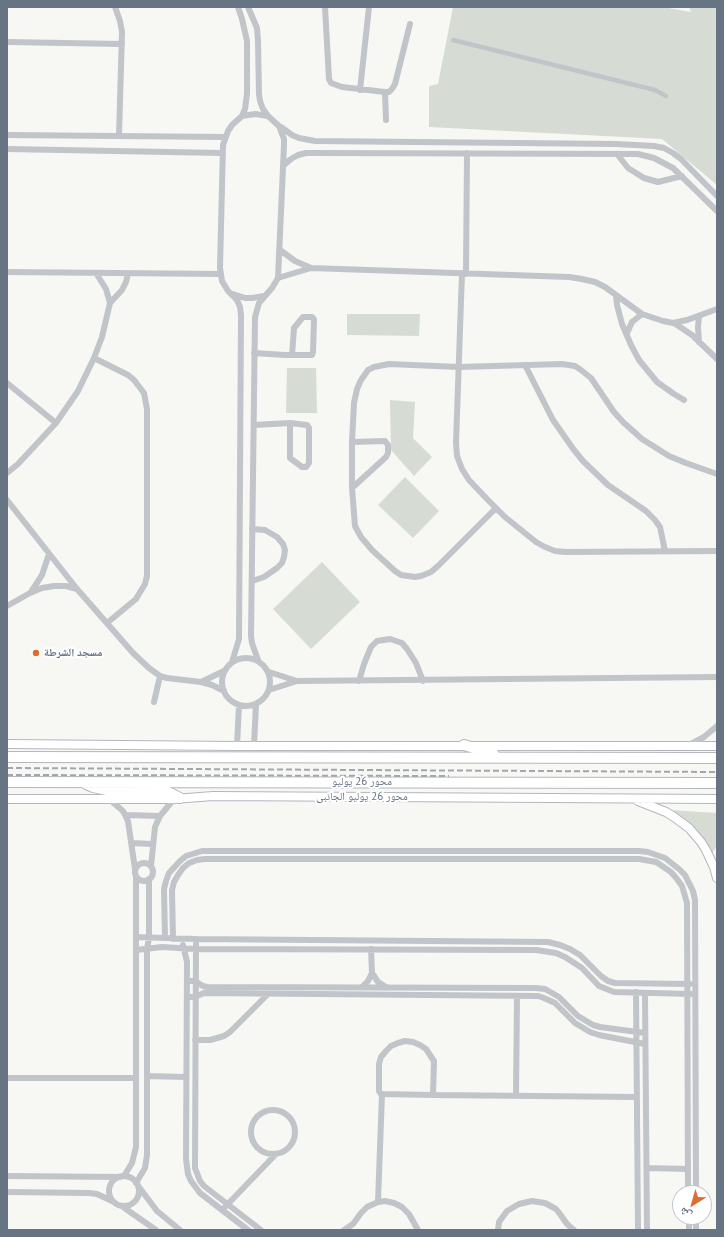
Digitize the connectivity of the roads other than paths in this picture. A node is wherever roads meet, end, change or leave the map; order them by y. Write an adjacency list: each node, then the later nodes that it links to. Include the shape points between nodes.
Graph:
1 (115, 7): 9 (street, via 120,21)
2 (238, 7): 12 (street, via 247,41)
3 (248, 7): 13 (street, via 257,28)
4 (325, 7): 10 (street, via 329,79 336,86)
5 (369, 7): 10 (street)
6 (410, 24): 11 (street, via 395,84 389,92)
7 (453, 40): 14 (street, via 655,90)
8 (7, 42): 9 (street)
9 (122, 44): 20 (street)
10 (360, 90): 11 (street)
11 (385, 92): 17 (street)
12 (247, 94): 13 (street, via 251,98); 15 (street)
13 (259, 94): 16 (street)
14 (666, 96)
15 (242, 116): 16 (street); 21 (street)
16 (268, 116): 18 (street)
17 (386, 120)
18 (279, 126): 22 (street, via 299,138); 28 (street, via 284,139)
19 (7, 135): 20 (street)
20 (119, 136): 21 (street)
21 (225, 137): 24 (street)
22 (321, 141): 25 (street); 30 (street, via 654,146 681,159)
23 (7, 149): 24 (street)
24 (222, 152): 37 (street)
25 (321, 153): 26 (street); 28 (street, via 306,153)
26 (467, 153): 27 (street); 38 (street)
27 (617, 154): 29 (street, via 638,154 654,158); 29 (street, via 628,168 644,178 658,182)
28 (284, 165): 32 (street)
29 (682, 176): 31 (street)
30 (717, 196)
31 (717, 210)
32 (280, 250): 33 (street); 39 (street)
33 (310, 268): 38 (street); 39 (street)
34 (7, 272): 35 (street)
35 (96, 273): 36 (street); 43 (street, via 106,289)
36 (128, 273): 37 (street); 43 (street, via 122,290)
37 (221, 274): 40 (street, via 225,286)
38 (464, 274): 41 (street, via 582,279 595,282); 55 (street)
39 (278, 278): 42 (street)
40 (232, 294): 42 (street, via 252,298); 77 (street, via 237,300 241,315 239,639)
41 (616, 295): 45 (street); 48 (street, via 618,311)
42 (265, 296): 50 (street, via 256,310)
43 (110, 303): 52 (street)
44 (717, 309): 46 (street)
45 (642, 314): 47 (street); 48 (street, via 632,322)
46 (699, 316): 47 (street); 49 (street)
47 (673, 323): 49 (street)
48 (627, 333): 57 (street, via 637,357 651,375 664,388)
49 (699, 342): 53 (street)
50 (254, 353): 51 (street); 60 (street)
51 (292, 355): 51 (street, via 313,354 312,317 303,317 294,328)
52 (94, 358): 59 (street, via 78,391); 75 (street, via 134,380 144,393 147,409 145,584 136,599)
53 (717, 359)
54 (525, 365): 55 (street); 63 (street, via 575,366 591,378 614,412 642,439 686,464); 69 (street, via 553,420 574,450 608,485 655,520 660,527)
55 (459, 367): 61 (street, via 389,364 368,370 361,380 356,396); 66 (street, via 457,456 469,480)
56 (7, 383): 59 (street)
57 (684, 400)
58 (290, 423): 58 (street, via 309,426 309,463 306,467 290,458); 60 (street)
59 (56, 424): 62 (street)
60 (254, 425): 67 (street)
61 (352, 442): 64 (street); 64 (street, via 386,441 388,445 386,457)
62 (7, 473)
63 (717, 474)
64 (352, 488): 66 (street, via 353,519 361,537 395,571 408,576 421,576 431,572)
65 (7, 500): 70 (street)
66 (496, 508): 69 (street, via 536,542 555,551)
67 (252, 529): 71 (street); 71 (street, via 264,530 277,537 285,550 282,563 277,568)
68 (717, 551): 69 (street)
69 (666, 552)
70 (49, 554): 72 (street); 73 (street, via 42,575)
71 (252, 581): 76 (street, via 251,636)
72 (77, 589): 73 (street, via 54,586); 75 (street)
73 (30, 593): 74 (street)
74 (7, 606)
75 (107, 623): 80 (street, via 133,653)
76 (258, 660): 77 (street, via 240,658); 79 (street)
77 (232, 662): 78 (street)
78 (224, 671): 84 (street); 87 (street)
79 (268, 672): 82 (street); 86 (street)
80 (160, 676): 84 (street); 88 (street)
81 (717, 677): 83 (street)
82 (297, 681): 85 (street); 86 (street)
83 (423, 681): 85 (street); 85 (street, via 407,649 402,643 390,639 377,641 371,647)
84 (201, 682): 87 (street)
85 (359, 682)
86 (269, 690): 89 (street, via 262,701)
87 (224, 691): 90 (street)
88 (154, 702)
89 (256, 704): 90 (street); 95 (street)
90 (239, 705): 94 (street)
91 (717, 726): 96 (street)
92 (7, 744): 94 (main road)
93 (464, 745): 95 (main road); 96 (main road); 98 (highway)
94 (237, 746): 95 (main road)
95 (254, 746)
96 (688, 746): 97 (main road)
97 (717, 746)
98 (505, 757): 99 (highway); 100 (highway)
99 (7, 758)
100 (717, 758)
101 (80, 781): 102 (highway, محور 26 يوليو); 103 (highway, محور 26 يوليو); 105 (highway, via 100,789 168,792)
102 (7, 782)
103 (717, 783)
104 (7, 799): 107 (main road, محور 26 يوليو الجانبى)
105 (178, 799): 107 (main road, محور 26 يوليو الجانبى); 108 (main road, محور 26 يوليو الجانبى, via 213,796); 110 (street)
106 (717, 799): 108 (main road, محور 26 يوليو الجانبى)
107 (110, 800): 109 (street)
108 (633, 800): 120 (main road, via 666,812 689,828 706,850)
109 (126, 815): 110 (street); 111 (street)
110 (160, 816): 112 (street)
111 (132, 843): 112 (street); 118 (street)
112 (152, 844): 117 (street)
113 (648, 852): 115 (street); 124 (street, via 202,851 180,861 171,870 166,881); 137 (street, via 665,858 679,868 693,891)
114 (717, 857): 116 (main road)
115 (648, 860): 125 (street, via 205,859 183,868 174,882); 136 (street, via 660,864 671,872 680,882 685,894)
116 (717, 861)
117 (151, 866): 118 (street, via 146,863 140,864); 121 (street, via 152,874)
118 (135, 869): 119 (street)
119 (136, 877): 121 (street, via 144,881); 122 (street)
120 (717, 878)
121 (149, 879): 123 (street)
122 (136, 937): 123 (street); 132 (street)
123 (148, 938): 124 (street); 129 (street)
124 (164, 938): 125 (street)
125 (173, 939): 126 (street)
126 (183, 939): 127 (street); 128 (street)
127 (196, 940): 130 (street); 136 (street, via 548,942 575,952 601,976 615,983)
128 (184, 948): 129 (street); 130 (street); 134 (street)
129 (147, 949): 132 (street); 153 (street)
130 (196, 949): 131 (street); 135 (street)
131 (371, 949): 133 (street); 140 (street, via 546,951 574,962 606,990)
132 (136, 950): 156 (street)
133 (372, 973): 138 (street); 139 (street)
134 (187, 981): 135 (street); 146 (street)
135 (195, 981): 138 (street, via 208,987); 147 (street)
136 (687, 984): 137 (street); 143 (street)
137 (696, 984): 144 (street)
138 (362, 987): 139 (street)
139 (386, 988): 148 (street, via 545,989 560,997 578,1016 593,1025)
140 (636, 992): 141 (street); 148 (street)
141 (645, 993): 143 (street); 149 (street)
142 (268, 994): 145 (street); 147 (street, via 204,993); 150 (street, via 224,1036 210,1040)
143 (687, 994): 144 (street); 163 (street)
144 (696, 994): 168 (street)
145 (517, 996): 151 (street, via 544,998 555,1003 582,1028 599,1035); 159 (street)
146 (187, 997): 147 (street); 154 (street)
147 (195, 997): 150 (street)
148 (636, 1032): 149 (street); 151 (street)
149 (645, 1033): 152 (street)
150 (195, 1040): 172 (street, via 195,1168 204,1186)
151 (636, 1042): 152 (street); 160 (street)
152 (645, 1044): 162 (street)
153 (147, 1076): 154 (street); 166 (street, via 146,1161)
154 (186, 1077): 174 (street, via 188,1174 200,1194)
155 (7, 1078): 156 (street)
156 (136, 1078): 165 (street, via 136,1147 132,1162)
157 (382, 1094): 158 (street); 158 (street, via 379,1091 381,1057 391,1046 413,1042 426,1049 434,1062); 171 (street)
158 (433, 1095): 159 (street)
159 (516, 1096): 160 (street)
160 (637, 1097): 183 (street)
161 (276, 1154): 161 (street, via 290,1146 294,1137 294,1127 286,1114 272,1109 258,1115 252,1124 250,1134 257,1148 266,1153); 172 (street)
162 (647, 1168): 163 (street); 184 (street)
163 (688, 1169): 167 (street)
164 (7, 1176): 165 (street)
165 (122, 1177): 166 (street, via 131,1178); 170 (street, via 110,1185)
166 (137, 1185): 173 (street, via 139,1195 135,1202); 176 (street, via 158,1211)
167 (688, 1185)
168 (696, 1185)
169 (7, 1192): 170 (street, via 89,1193)
170 (112, 1201): 173 (street)
171 (378, 1202): 179 (street, via 367,1207 353,1224); 180 (street, via 385,1201 402,1207)
172 (227, 1204): 174 (street); 178 (street)
173 (123, 1207): 175 (street)
174 (222, 1210): 177 (street)
175 (156, 1230)
176 (180, 1230)
177 (248, 1230)
178 (261, 1230)
179 (344, 1230)
180 (418, 1230)
181 (498, 1230): 182 (street, via 499,1222 507,1211 519,1204 532,1201 545,1203 556,1209)
182 (574, 1230)
183 (638, 1230)
184 (647, 1230)

